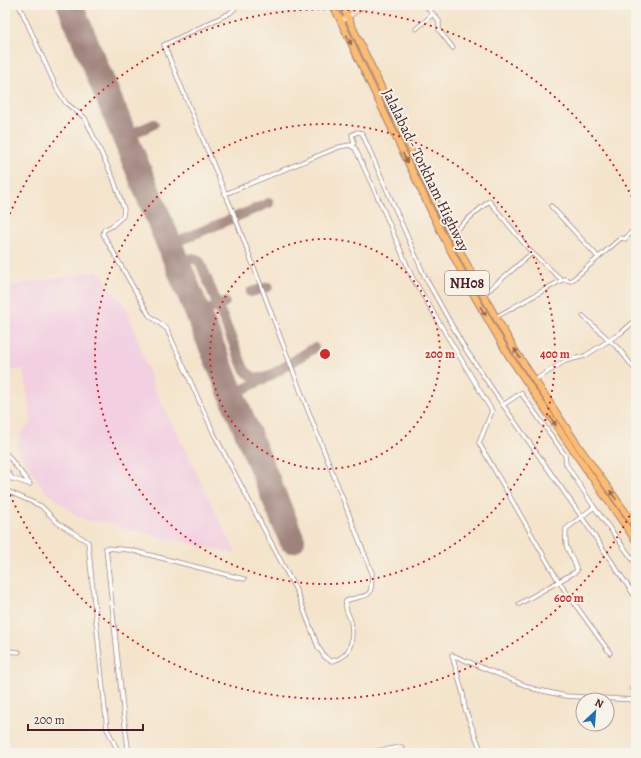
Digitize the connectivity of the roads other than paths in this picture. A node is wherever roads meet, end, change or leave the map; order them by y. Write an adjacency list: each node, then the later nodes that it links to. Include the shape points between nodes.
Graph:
1 (19, 5): 13 (street, via 57,89 66,103 85,118 115,184 124,209 123,216 104,230 103,234 149,315 167,329 214,434 296,592 318,647 331,661 340,658 352,644 351,621 344,608 346,601 364,597 370,592 372,573)
2 (238, 5): 13 (street, via 230,13 164,45)
3 (333, 5): 9 (highway, Jalalabad - Torkham Highway / NH08)
4 (342, 5): 8 (highway, Jalalabad - Torkham Highway / NH08)
5 (365, 5): 8 (street)
6 (425, 5): 7 (street)
7 (433, 14): 10 (street); 11 (street, via 439,21 439,30)
8 (347, 17): 9 (street); 16 (highway, Jalalabad - Torkham Highway / NH08)
9 (340, 22): 36 (highway, Jalalabad - Torkham Highway / NH08, one-way to 36, via 475,297 509,356)
10 (416, 29)
11 (453, 48)
12 (352, 147): 13 (street, via 339,147); 27 (street, via 352,136 357,132 362,133 425,277 464,347); 39 (street, via 365,168 412,277 492,412 479,443)
13 (225, 194)
14 (551, 206): 18 (street)
15 (636, 227): 18 (street, via 628,237 621,238)
16 (451, 234): 17 (street, via 489,201); 20 (highway, Jalalabad - Torkham Highway / NH08)
17 (532, 253): 19 (street); 20 (street)
18 (598, 257): 19 (street, via 571,281)
19 (562, 280): 22 (street)
20 (483, 295): 22 (highway, Jalalabad - Torkham Highway / NH08)
21 (584, 316): 24 (street)
22 (496, 317): 26 (highway, Jalalabad - Torkham Highway / NH08, one-way to 22)
23 (636, 320): 24 (street)
24 (609, 340): 25 (street); 26 (street, via 585,356 565,361)
25 (636, 371)
26 (535, 380): 35 (highway, Jalalabad - Torkham Highway / NH08, one-way to 26)
27 (503, 405): 33 (street, via 521,393 565,455 566,464); 34 (street)
28 (5, 452): 31 (street, via 30,484)
29 (5, 468): 31 (street)
30 (5, 476): 31 (street)
31 (12, 479)
32 (5, 490): 47 (street, via 41,506 58,523 88,542 107,729)
33 (594, 507): 34 (street); 37 (street)
34 (581, 516): 39 (street, via 566,529 565,541 577,571); 40 (street)
35 (636, 527)
36 (636, 541)
37 (636, 564)
38 (244, 579): 48 (street, via 130,550 106,548 128,748)
39 (559, 582): 41 (street); 44 (street)
40 (636, 598)
41 (520, 604)
42 (5, 651): 43 (street)
43 (18, 652)
44 (610, 653)
45 (636, 700): 50 (street, via 566,696 534,689 452,655 465,709)
46 (402, 747): 49 (street)
47 (119, 753)
48 (135, 753)
49 (365, 753)
50 (482, 753)

